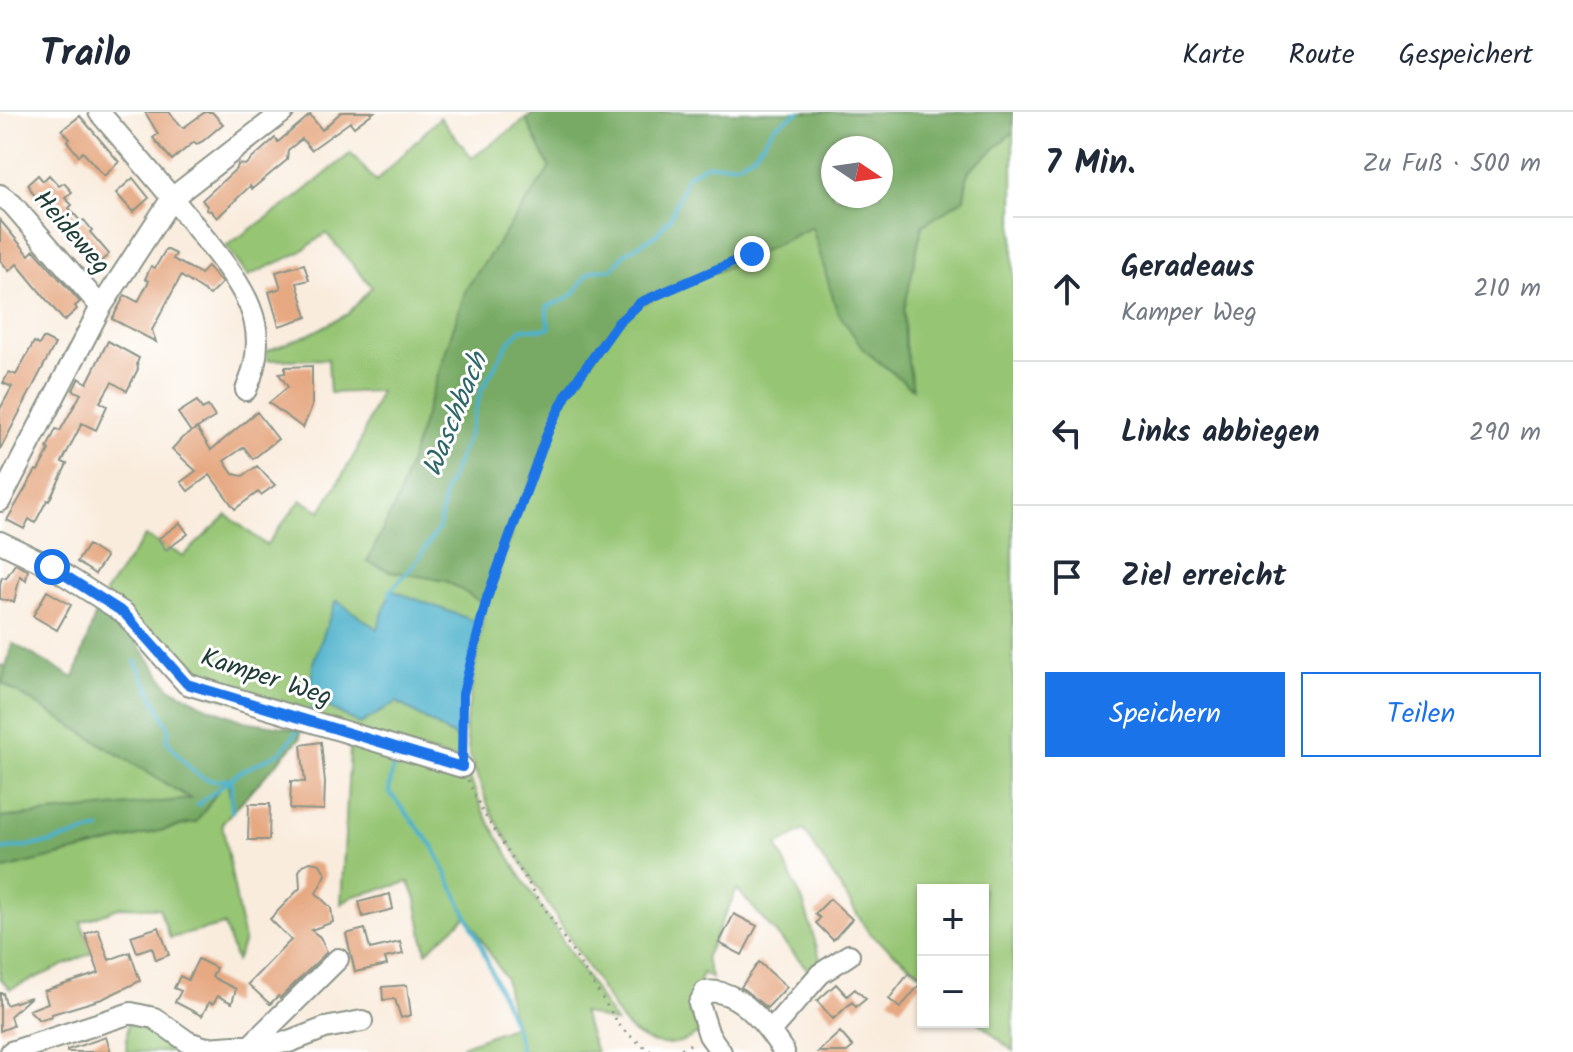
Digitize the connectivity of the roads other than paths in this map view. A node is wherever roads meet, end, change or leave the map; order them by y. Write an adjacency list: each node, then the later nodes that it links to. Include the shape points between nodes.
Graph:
1 (99, 112): 4 (street)
2 (283, 112): 4 (street)
3 (0, 195): 5 (street, Heideweg)
4 (172, 198): 5 (street); 6 (street, via 251,308 256,369)
5 (101, 307): 7 (street)
6 (246, 390)
7 (0, 501)
8 (0, 542): 9 (street, Kamper Weg, via 52,567 124,613 187,684)
9 (462, 767)
10 (849, 955): 13 (street, via 820,974)
11 (338, 959): 15 (street)
12 (362, 1021): 16 (street, via 325,1028)
13 (770, 1031): 14 (street, via 730,994 705,992 699,1004); 18 (street)
14 (715, 1043)
15 (252, 1044): 16 (street); 17 (street, via 206,1048 154,1018 131,1013)
16 (288, 1047)
17 (11, 1052)
18 (784, 1052)

